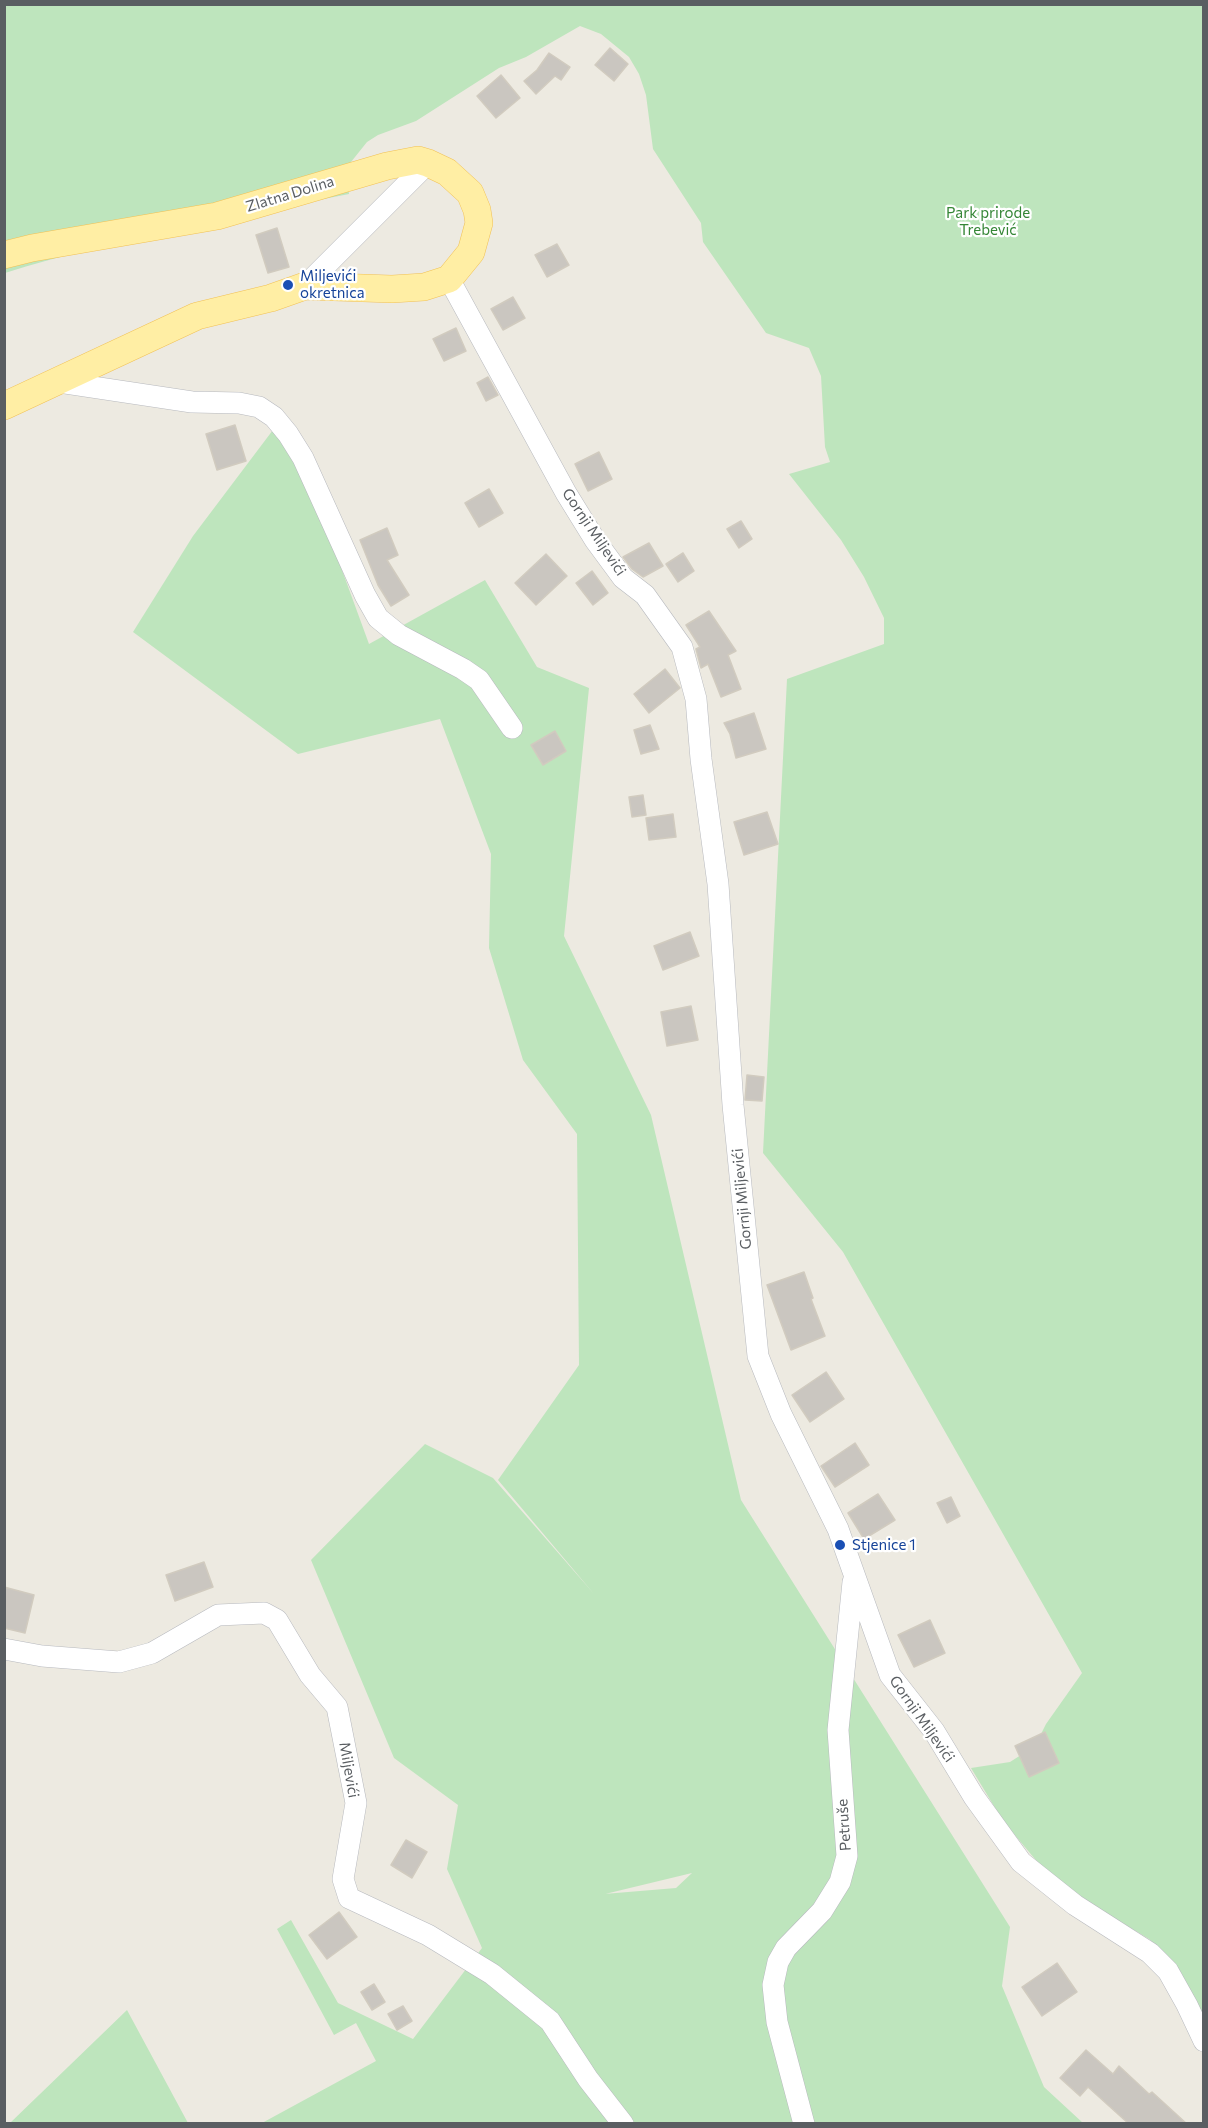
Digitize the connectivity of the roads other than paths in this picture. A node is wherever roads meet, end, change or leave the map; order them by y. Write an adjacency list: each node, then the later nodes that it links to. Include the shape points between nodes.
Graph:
1 (428, 163): 2 (main road, Zlatna Dolina, via 418,160 387,166 217,216); 3 (main road, via 456,179 470,193 477,210 479,223 471,252); 4 (street)
2 (4, 255)
3 (448, 279): 4 (main road, via 424,287 392,289); 8 (street, Gornji Miljevići, via 595,540 623,578 645,595 682,647 696,699 718,884 734,1116 758,1356)
4 (305, 286): 5 (main road, via 196,316)
5 (59, 382): 6 (main road); 7 (street, via 192,402 239,403 259,407 274,417 303,458 378,618 399,635 478,680)
6 (4, 406)
7 (512, 728)
8 (854, 1572): 10 (street, Gornji Miljevići, via 890,1676 934,1731 974,1797 1021,1862 1076,1905 1150,1953 1168,1971); 12 (street, Petruše, via 838,1730 847,1856 840,1882 822,1911 786,1948 773,1984 777,2022)
9 (4, 1649): 11 (street, Miljevići, via 119,1662 152,1653 218,1616 264,1613 277,1620 310,1675 337,1707 340,1718 356,1803 343,1879 349,1898 428,1935 492,1974 550,2021)
10 (1203, 2041)
11 (623, 2124)
12 (804, 2124)

